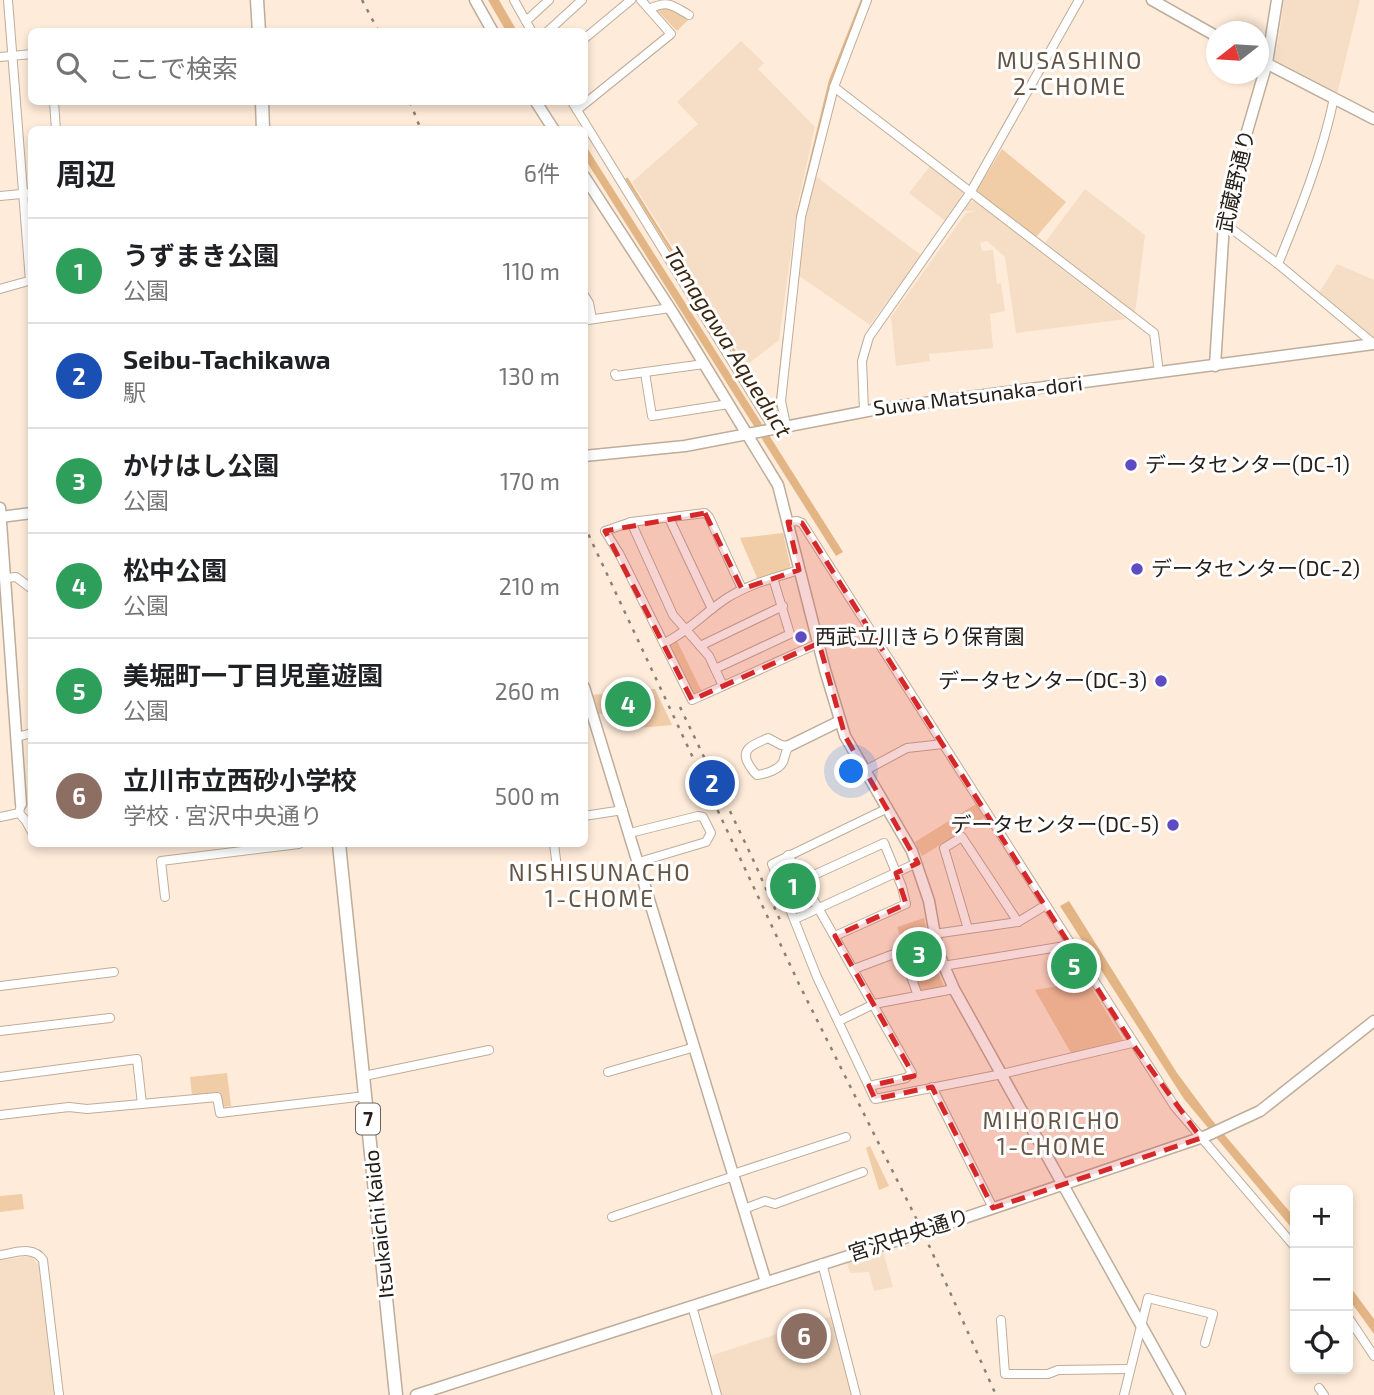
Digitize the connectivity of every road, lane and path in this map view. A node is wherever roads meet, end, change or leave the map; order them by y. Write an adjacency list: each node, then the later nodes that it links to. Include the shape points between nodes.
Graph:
1 (8, 0): 24 (street)
2 (257, 0): 16 (main road)
3 (475, 0): 17 (street)
4 (514, 0): 15 (street)
5 (548, 0): 15 (street)
6 (582, 0): 19 (street)
7 (631, 0): 22 (street)
8 (641, 0): 13 (street)
9 (867, 0): 28 (street, via 860,8)
10 (1079, 0): 45 (street)
11 (1152, 0): 20 (street)
12 (1277, 0): 21 (street, 武蔵野通り)
13 (649, 9): 14 (street, via 668,3); 30 (street, via 671,34)
14 (689, 16)
15 (526, 21): 18 (street)
16 (259, 28)
17 (491, 28)
18 (530, 28)
19 (551, 28)
20 (1206, 30)
21 (1269, 35)
22 (588, 36)
23 (28, 54): 24 (street)
24 (13, 56): 25 (street); 44 (street)
25 (0, 57)
26 (1269, 64): 29 (street)
27 (1257, 84): 48 (street, 武蔵野通り)
28 (834, 87): 45 (street); 62 (street, via 801,218 781,401)
29 (1334, 99): 37 (street); 49 (street, via 1318,158)
30 (588, 102)
31 (54, 105): 38 (street)
32 (262, 105): 39 (main road)
33 (538, 105): 40 (street)
34 (574, 105): 36 (street)
35 (584, 105): 36 (street)
36 (578, 110): 41 (street)
37 (1374, 119)
38 (56, 126)
39 (264, 126)
40 (551, 126)
41 (587, 126)
42 (588, 127): 63 (street)
43 (588, 182): 53 (street)
44 (27, 193): 46 (street); 47 (street)
45 (970, 193): 58 (street, via 1154,333); 61 (street, via 869,337 862,361)
46 (0, 196)
47 (28, 215)
48 (1224, 223): 49 (street); 56 (street, 武蔵野通り)
49 (1278, 264): 54 (street)
50 (28, 281): 51 (street)
51 (0, 289)
52 (588, 301): 53 (street, via 590,320)
53 (670, 308): 55 (street)
54 (1374, 344): 56 (street, Suwa Matsunaka-dori)
55 (704, 365): 57 (street); 60 (street)
56 (1215, 366): 58 (street, Suwa Matsunaka-dori)
57 (645, 373): 59 (street); 60 (street, via 652,416)
58 (1159, 373): 61 (street, Suwa Matsunaka-dori)
59 (615, 374)
60 (729, 404): 63 (street)
61 (864, 411): 62 (street, Suwa Matsunaka-dori)
62 (786, 425): 63 (street, Suwa Matsunaka-dori)
63 (761, 430): 64 (street, Suwa Matsunaka-dori, via 685,446); 70 (street)
64 (588, 456)
65 (0, 508): 67 (street)
66 (28, 514): 67 (street)
67 (0, 517): 72 (street)
68 (669, 517): 69 (street); 75 (street, via 707,515); 77 (street)
69 (631, 522): 78 (street, via 673,615); 79 (street, via 605,531)
70 (788, 522): 71 (street); 88 (street, via 802,523)
71 (799, 570): 73 (street); 80 (street)
72 (6, 578): 74 (street, via 16,577); 87 (street)
73 (773, 578): 75 (street); 76 (street)
74 (28, 586)
75 (742, 589): 77 (street)
76 (783, 606): 81 (street); 82 (street, via 790,634)
77 (712, 609): 78 (street)
78 (687, 630): 79 (street); 81 (street)
79 (664, 643): 83 (street, via 691,700)
80 (819, 643): 83 (street); 85 (street)
81 (700, 646): 82 (street)
82 (715, 669): 83 (street)
83 (723, 686)
84 (590, 721): 93 (street)
85 (840, 722): 89 (street); 90 (street)
86 (28, 734): 87 (street)
87 (17, 737): 91 (street)
88 (943, 744): 90 (street, via 907,748); 108 (street)
89 (785, 748): 89 (street, via 778,768 761,775 753,773 745,757 748,748 768,738)
90 (866, 770): 92 (street)
91 (20, 808): 95 (street); 96 (street)
92 (888, 808): 101 (street); 103 (street)
93 (623, 810): 94 (street); 97 (street)
94 (588, 816)
95 (0, 817)
96 (28, 824)
97 (630, 833): 102 (street); 102 (street, via 698,816 711,833 706,842)
98 (275, 847): 107 (street, via 161,861)
99 (340, 847): 132 (main road, Itsukaichi Kaido / 7)
100 (554, 847): 105 (street)
101 (788, 855): 106 (street); 110 (street, via 772,864)
102 (639, 862): 128 (street)
103 (917, 863): 104 (street); 113 (street)
104 (896, 873): 106 (street, via 884,844); 109 (street); 114 (street, via 906,904)
105 (558, 875)
106 (803, 880): 109 (street)
107 (165, 897)
108 (1046, 905): 111 (street); 115 (street)
109 (819, 908): 110 (street); 114 (street)
110 (795, 919): 124 (street)
111 (1018, 922): 112 (street); 112 (street, via 962,837 944,848)
112 (968, 929): 113 (street)
113 (934, 934): 116 (street)
114 (835, 936): 117 (street)
115 (1071, 945): 116 (street); 127 (street)
116 (943, 966): 120 (street)
117 (854, 969): 121 (street, via 902,951); 122 (street)
118 (114, 972): 119 (street)
119 (0, 986)
120 (954, 989): 121 (street); 131 (street)
121 (918, 996): 122 (street)
122 (874, 1004): 124 (street); 134 (street, via 912,1073)
123 (110, 1018): 126 (street)
124 (839, 1021): 134 (street)
125 (1374, 1021): 139 (street, 宮沢中央通り, via 1261,1111)
126 (0, 1031)
127 (1132, 1043): 131 (street); 139 (street, via 1175,1107)
128 (695, 1047): 130 (street); 142 (street)
129 (489, 1051): 132 (street)
130 (608, 1072)
131 (1002, 1073): 135 (street); 143 (street)
132 (364, 1076): 136 (main road, Itsukaichi Kaido / 7)
133 (0, 1077): 137 (street, via 137,1059)
134 (869, 1086): 135 (street, via 875,1099)
135 (932, 1087): 144 (street)
136 (366, 1096): 137 (street, via 220,1113 217,1097); 159 (main road, Itsukaichi Kaido / 7)
137 (142, 1104): 138 (street)
138 (0, 1115)
139 (1205, 1137): 143 (street, 宮沢中央通り); 147 (street)
140 (842, 1141): 142 (street)
141 (863, 1172): 145 (street, via 775,1204 765,1201)
142 (734, 1175): 145 (street); 146 (street)
143 (1062, 1185): 144 (street, 宮沢中央通り); 154 (street)
144 (993, 1208): 149 (street, 宮沢中央通り)
145 (744, 1209): 150 (street)
146 (612, 1217)
147 (1290, 1241)
148 (0, 1255): 158 (street, via 30,1251 43,1260)
149 (822, 1263): 150 (street, 宮沢中央通り); 162 (street)
150 (766, 1282): 151 (street, 宮沢中央通り)
151 (692, 1306): 160 (street, 宮沢中央通り); 161 (street)
152 (1001, 1320): 157 (street, via 1005,1374)
153 (1353, 1324): 156 (street)
154 (1142, 1327): 155 (street, via 1149,1298 1213,1314); 157 (street); 164 (street)
155 (1205, 1343)
156 (1374, 1356)
157 (1130, 1369): 163 (street)
158 (59, 1395)
159 (396, 1395)
160 (416, 1395)
161 (717, 1395)
162 (856, 1395)
163 (1124, 1395)
164 (1180, 1395)

